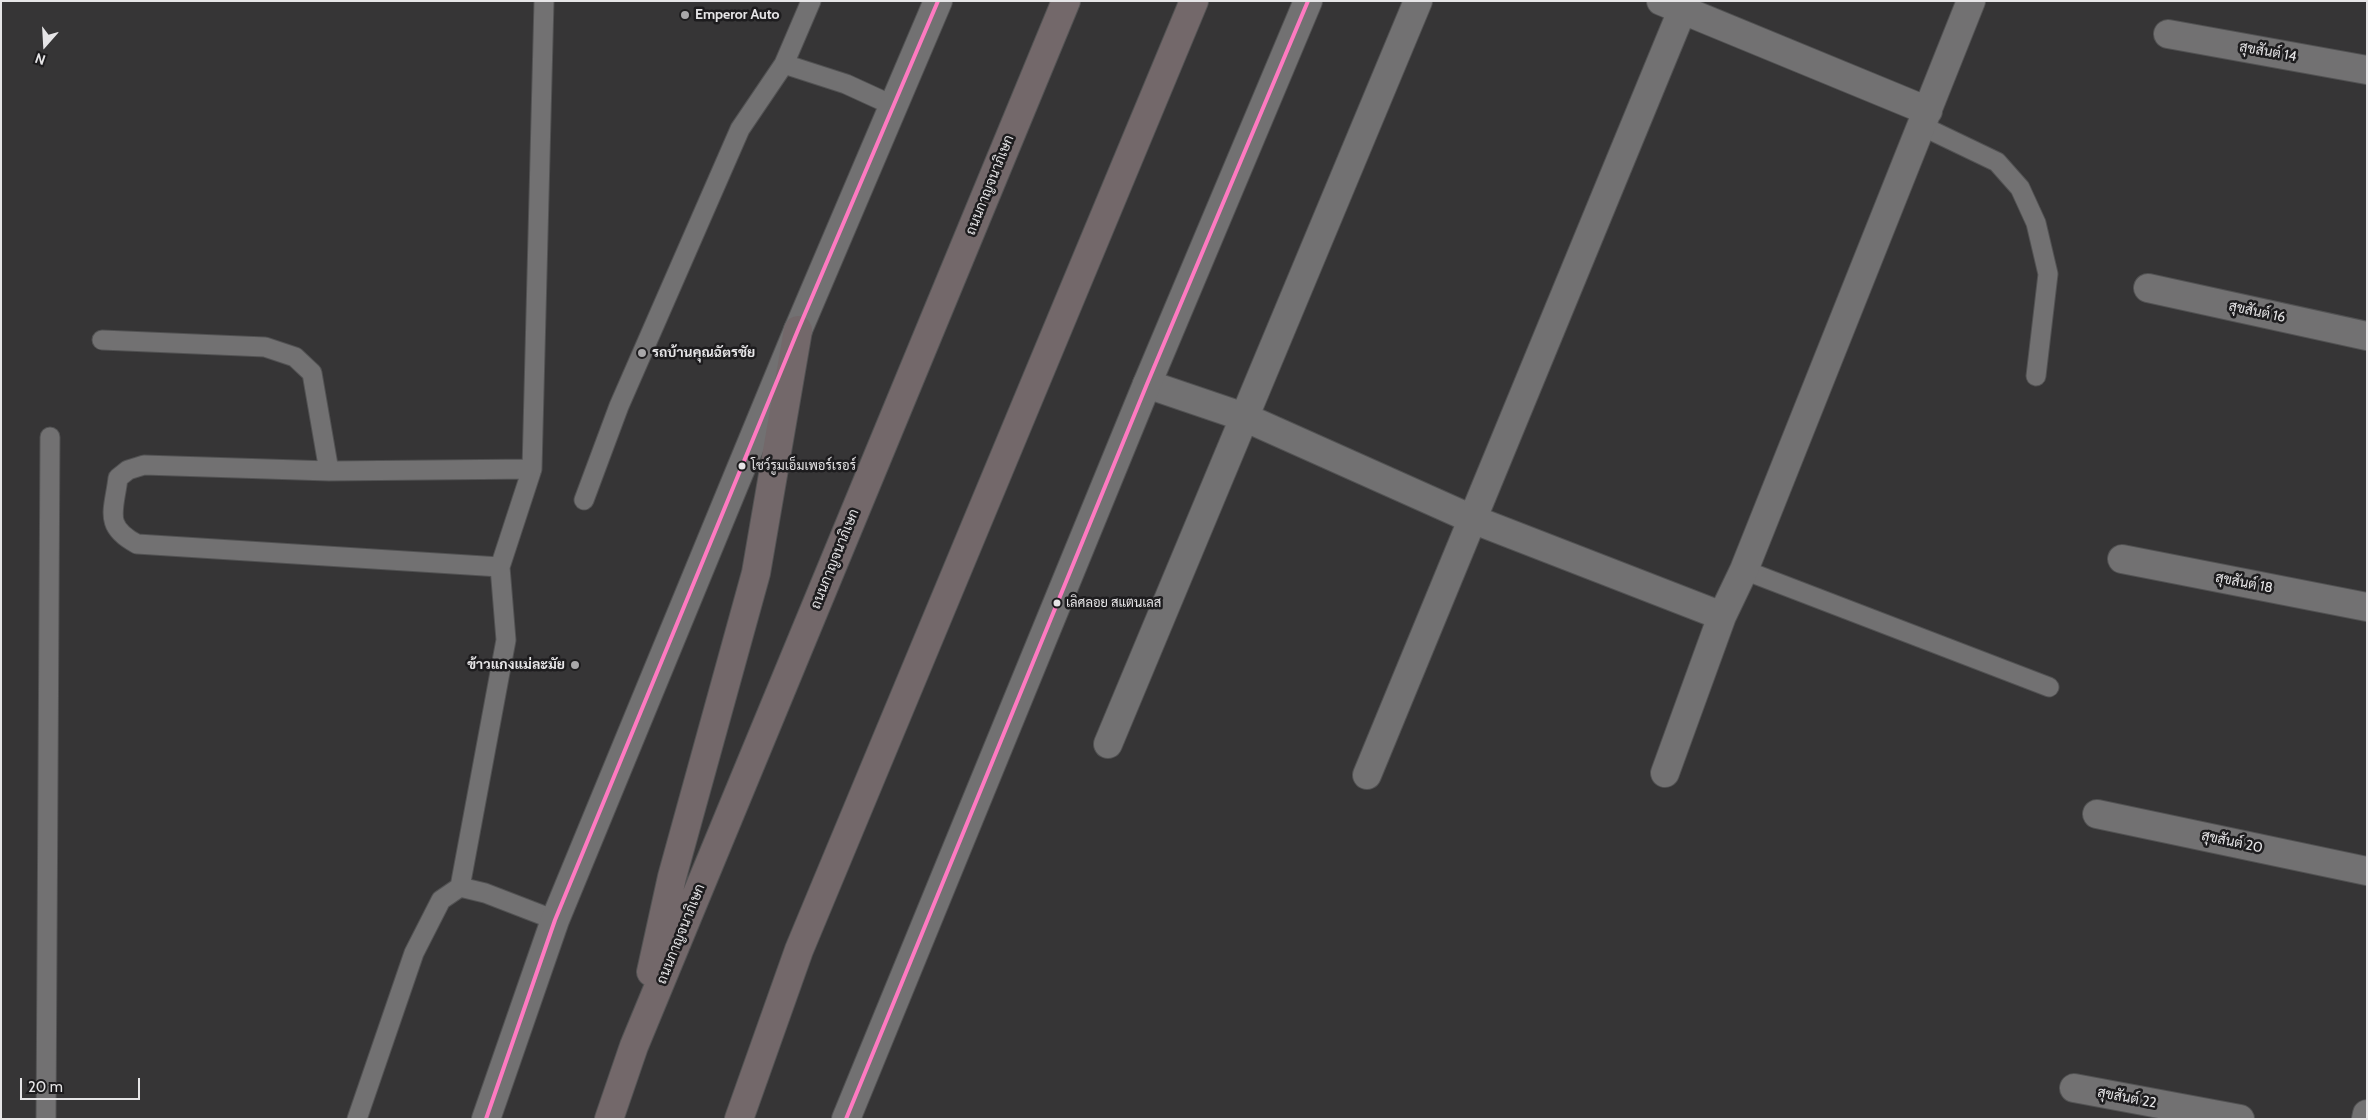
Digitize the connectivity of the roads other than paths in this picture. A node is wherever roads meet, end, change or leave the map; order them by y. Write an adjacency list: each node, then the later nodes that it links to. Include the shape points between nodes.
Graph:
1 (544, 1): 23 (lane)
2 (811, 1): 11 (lane)
3 (938, 1): 13 (street)
4 (1066, 1): 40 (highway, ถนนกาญจนาภิเษก)
5 (1194, 1): 47 (highway, via 799,950)
6 (1308, 1): 20 (street)
7 (1418, 1): 21 (street)
8 (1971, 1): 14 (street)
9 (1676, 4): 14 (street); 26 (street)
10 (2168, 34): 12 (street, สุขสันต์ 14)
11 (784, 64): 13 (lane, via 846,84); 25 (lane, via 740,129 619,406)
12 (2367, 70)
13 (894, 106): 16 (street)
14 (1924, 119): 19 (lane, via 1997,162 2020,188 2036,223 2048,274); 29 (street)
15 (2148, 288): 17 (street, สุขสันต์ 16)
16 (798, 330): 39 (street); 40 (highway, via 756,573 672,877)
17 (2367, 336)
18 (102, 340): 24 (lane, via 265,347 295,357 312,373)
19 (2036, 376)
20 (1147, 384): 21 (street); 48 (street)
21 (1244, 417): 26 (street); 33 (street)
22 (50, 437): 43 (lane)
23 (532, 469): 24 (lane); 28 (lane)
24 (329, 471): 28 (lane, via 144,465 128,470 118,478 112,521 122,536 137,544)
25 (584, 500)
26 (1472, 519): 31 (street); 35 (street)
27 (2122, 559): 30 (street, สุขสันต์ 18)
28 (500, 567): 38 (lane, via 506,640)
29 (1744, 570): 31 (street); 32 (lane)
30 (2367, 607)
31 (1722, 616): 34 (street)
32 (2049, 687)
33 (1108, 744)
34 (1664, 773)
35 (1367, 775)
36 (2097, 814): 37 (street, สุขสันต์ 20)
37 (2367, 871)
38 (460, 887): 39 (lane, via 485,893); 44 (lane, via 441,900 414,953)
39 (555, 920): 45 (street)
40 (634, 1046): 46 (highway, ถนนกาญจนาภิเษก)
41 (2074, 1088): 49 (street, สุขสันต์ 22)
42 (2367, 1114): 50 (street)
43 (46, 1119)
44 (357, 1119)
45 (486, 1119)
46 (609, 1119)
47 (739, 1119)
48 (846, 1119)
49 (2240, 1119)
50 (2366, 1119)

